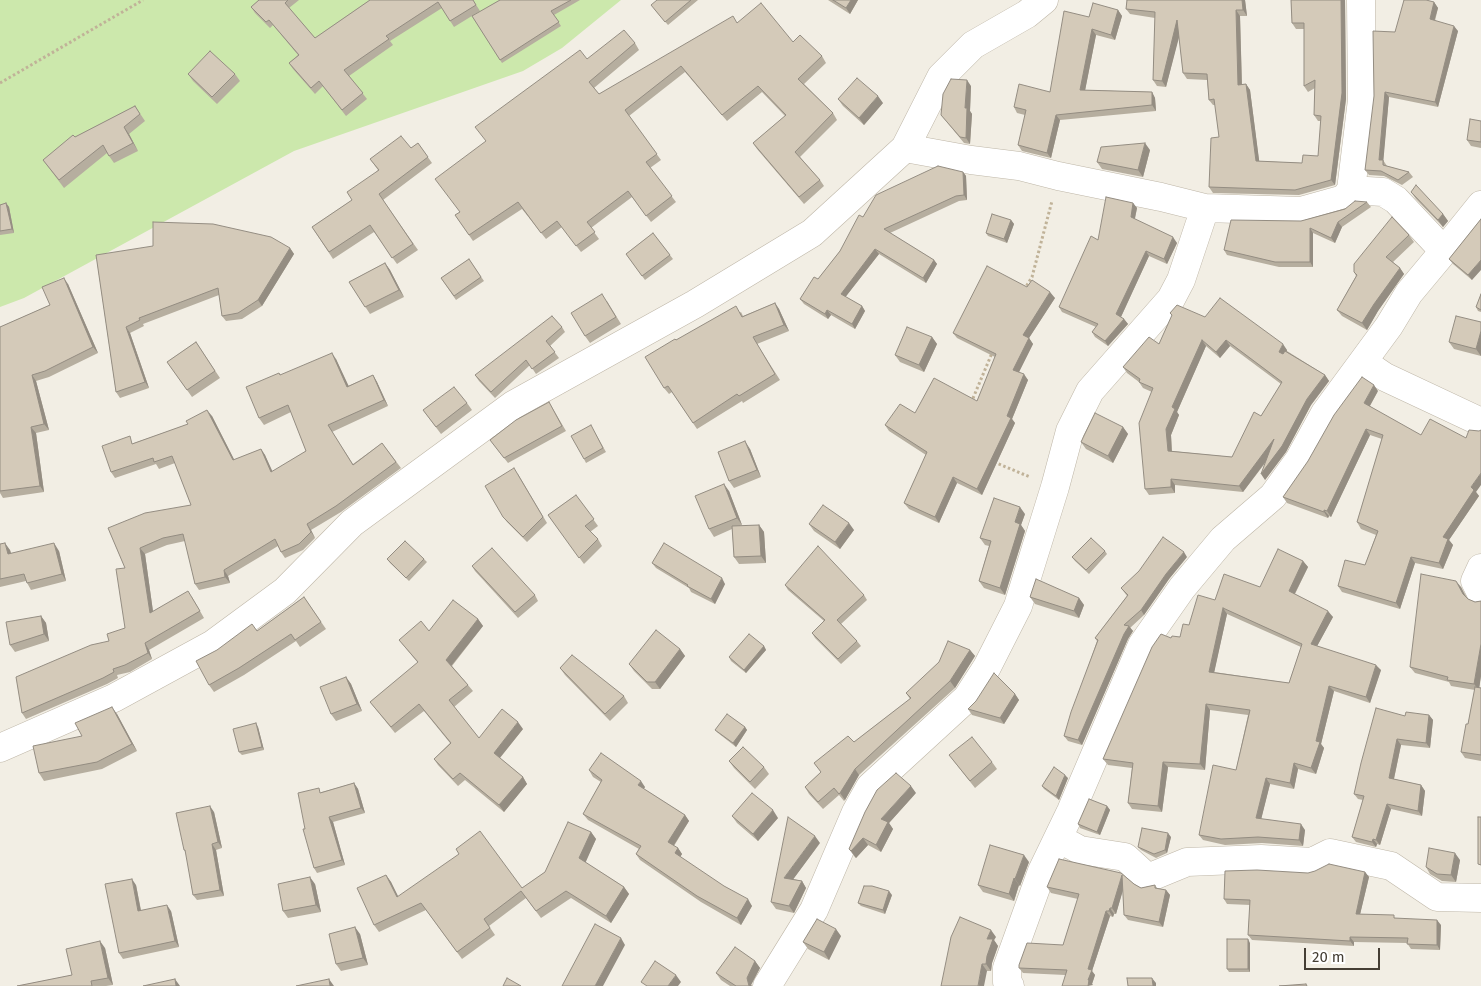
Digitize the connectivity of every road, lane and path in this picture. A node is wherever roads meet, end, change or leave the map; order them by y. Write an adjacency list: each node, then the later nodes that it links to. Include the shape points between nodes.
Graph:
1 (143, 0): 4 (path)
2 (1044, 0): 5 (street, via 1028,14 973,45 941,77)
3 (1361, 0): 7 (street, via 1362,100)
4 (0, 83)
5 (905, 148): 6 (street, via 1019,166); 20 (street, via 812,233 695,304 513,405 425,468 352,523 285,591 213,644 114,698)
6 (1058, 176): 9 (street); 11 (path, via 1032,277)
7 (1351, 190): 9 (street, via 1344,199 1301,211); 10 (street, via 1383,192 1396,200)
8 (1481, 205): 10 (street)
9 (1206, 208): 17 (street, via 1181,280 1171,299 1090,391 1070,431)
10 (1444, 251): 13 (street, via 1409,293)
11 (1022, 293)
12 (994, 348): 14 (path)
13 (1363, 362): 15 (street, via 1385,377); 21 (street, via 1325,413 1299,460 1273,496 1223,539 1182,588 1142,645)
14 (970, 406)
15 (1481, 422)
16 (990, 460): 17 (path)
17 (1054, 487): 23 (street, via 1018,606 987,668 967,698 870,787 814,910)
18 (1481, 568): 19 (street, via 1475,581)
19 (1481, 593)
20 (0, 748)
21 (1058, 838): 22 (street, via 1080,850 1125,858 1148,878 1187,862 1261,859 1312,862 1330,853 1390,866 1437,897); 24 (street, via 1042,871 1007,968)
22 (1481, 898)
23 (767, 986)
24 (1010, 986)

